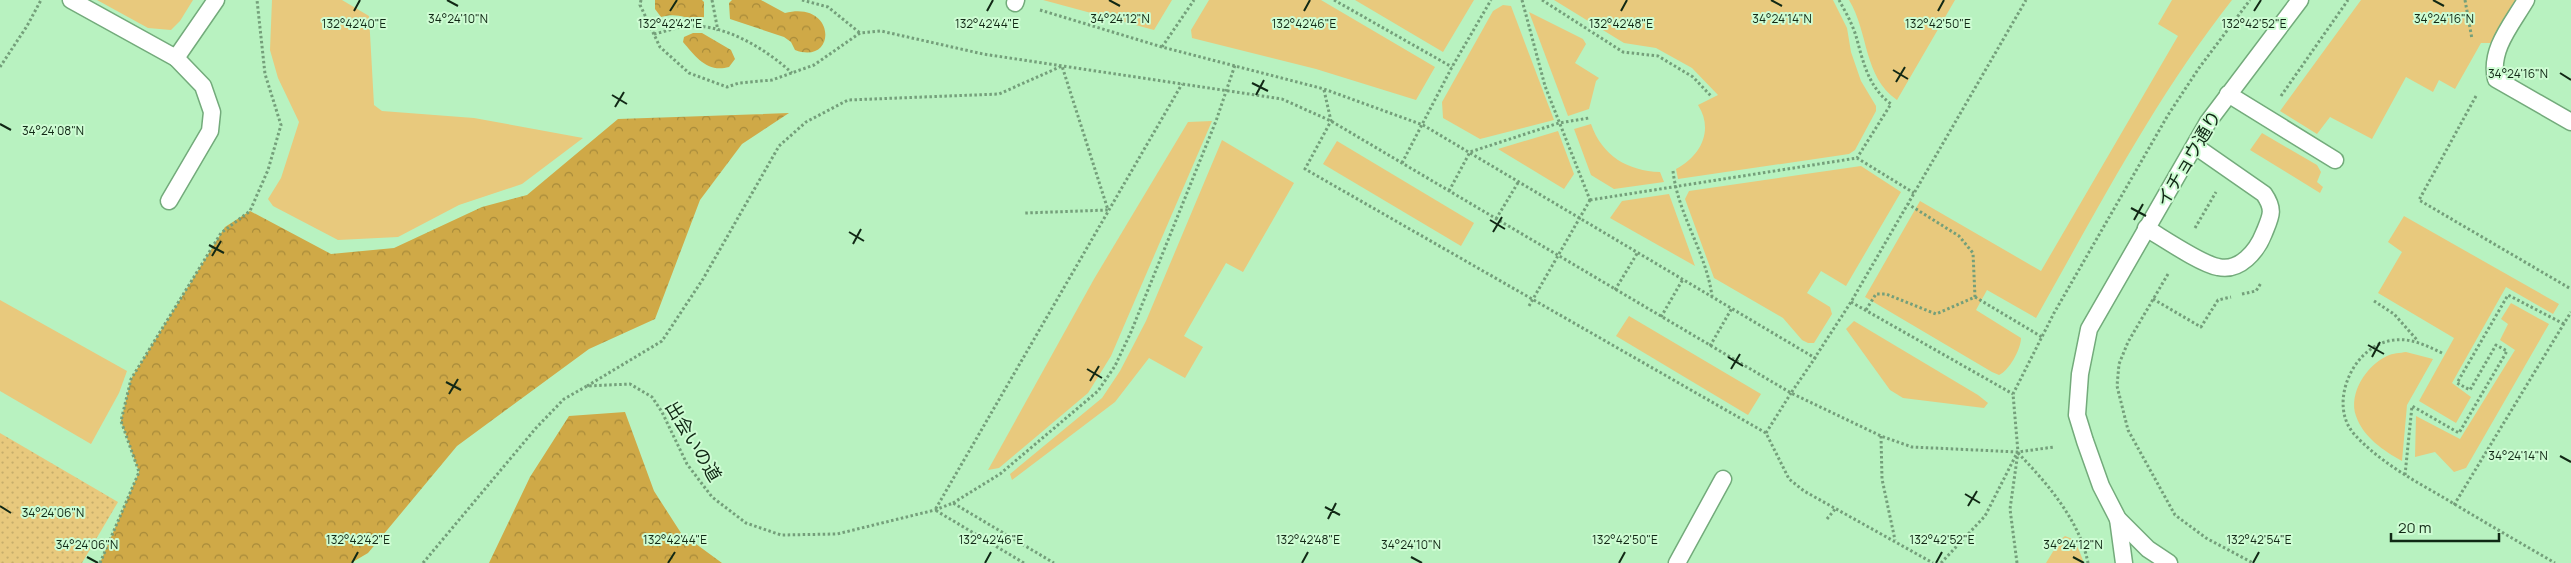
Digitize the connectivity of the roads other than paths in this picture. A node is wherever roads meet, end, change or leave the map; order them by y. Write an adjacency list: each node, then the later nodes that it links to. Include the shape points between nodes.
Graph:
1 (72, 0): 5 (lane)
2 (216, 0): 5 (lane)
3 (2300, 0): 6 (lane, イチョウ通り)
4 (2526, 0): 7 (lane, via 2495,53 2496,79)
5 (176, 58): 10 (lane, via 203,86 212,112 210,132)
6 (2228, 94): 8 (lane, イチョウ通り); 9 (lane)
7 (2571, 122)
8 (2195, 146): 11 (lane, イチョウ通り); 11 (lane, via 2264,194 2272,206 2261,240 2247,259 2234,267 2218,268)
9 (2335, 160)
10 (169, 201)
11 (2146, 228): 13 (lane, イチョウ通り, via 2089,329 2080,374 2078,415 2101,486)
12 (1724, 479): 14 (lane)
13 (2118, 519): 15 (lane); 16 (lane, イチョウ通り, via 2148,549)
14 (1677, 563)
15 (2124, 563)
16 (2169, 563)

